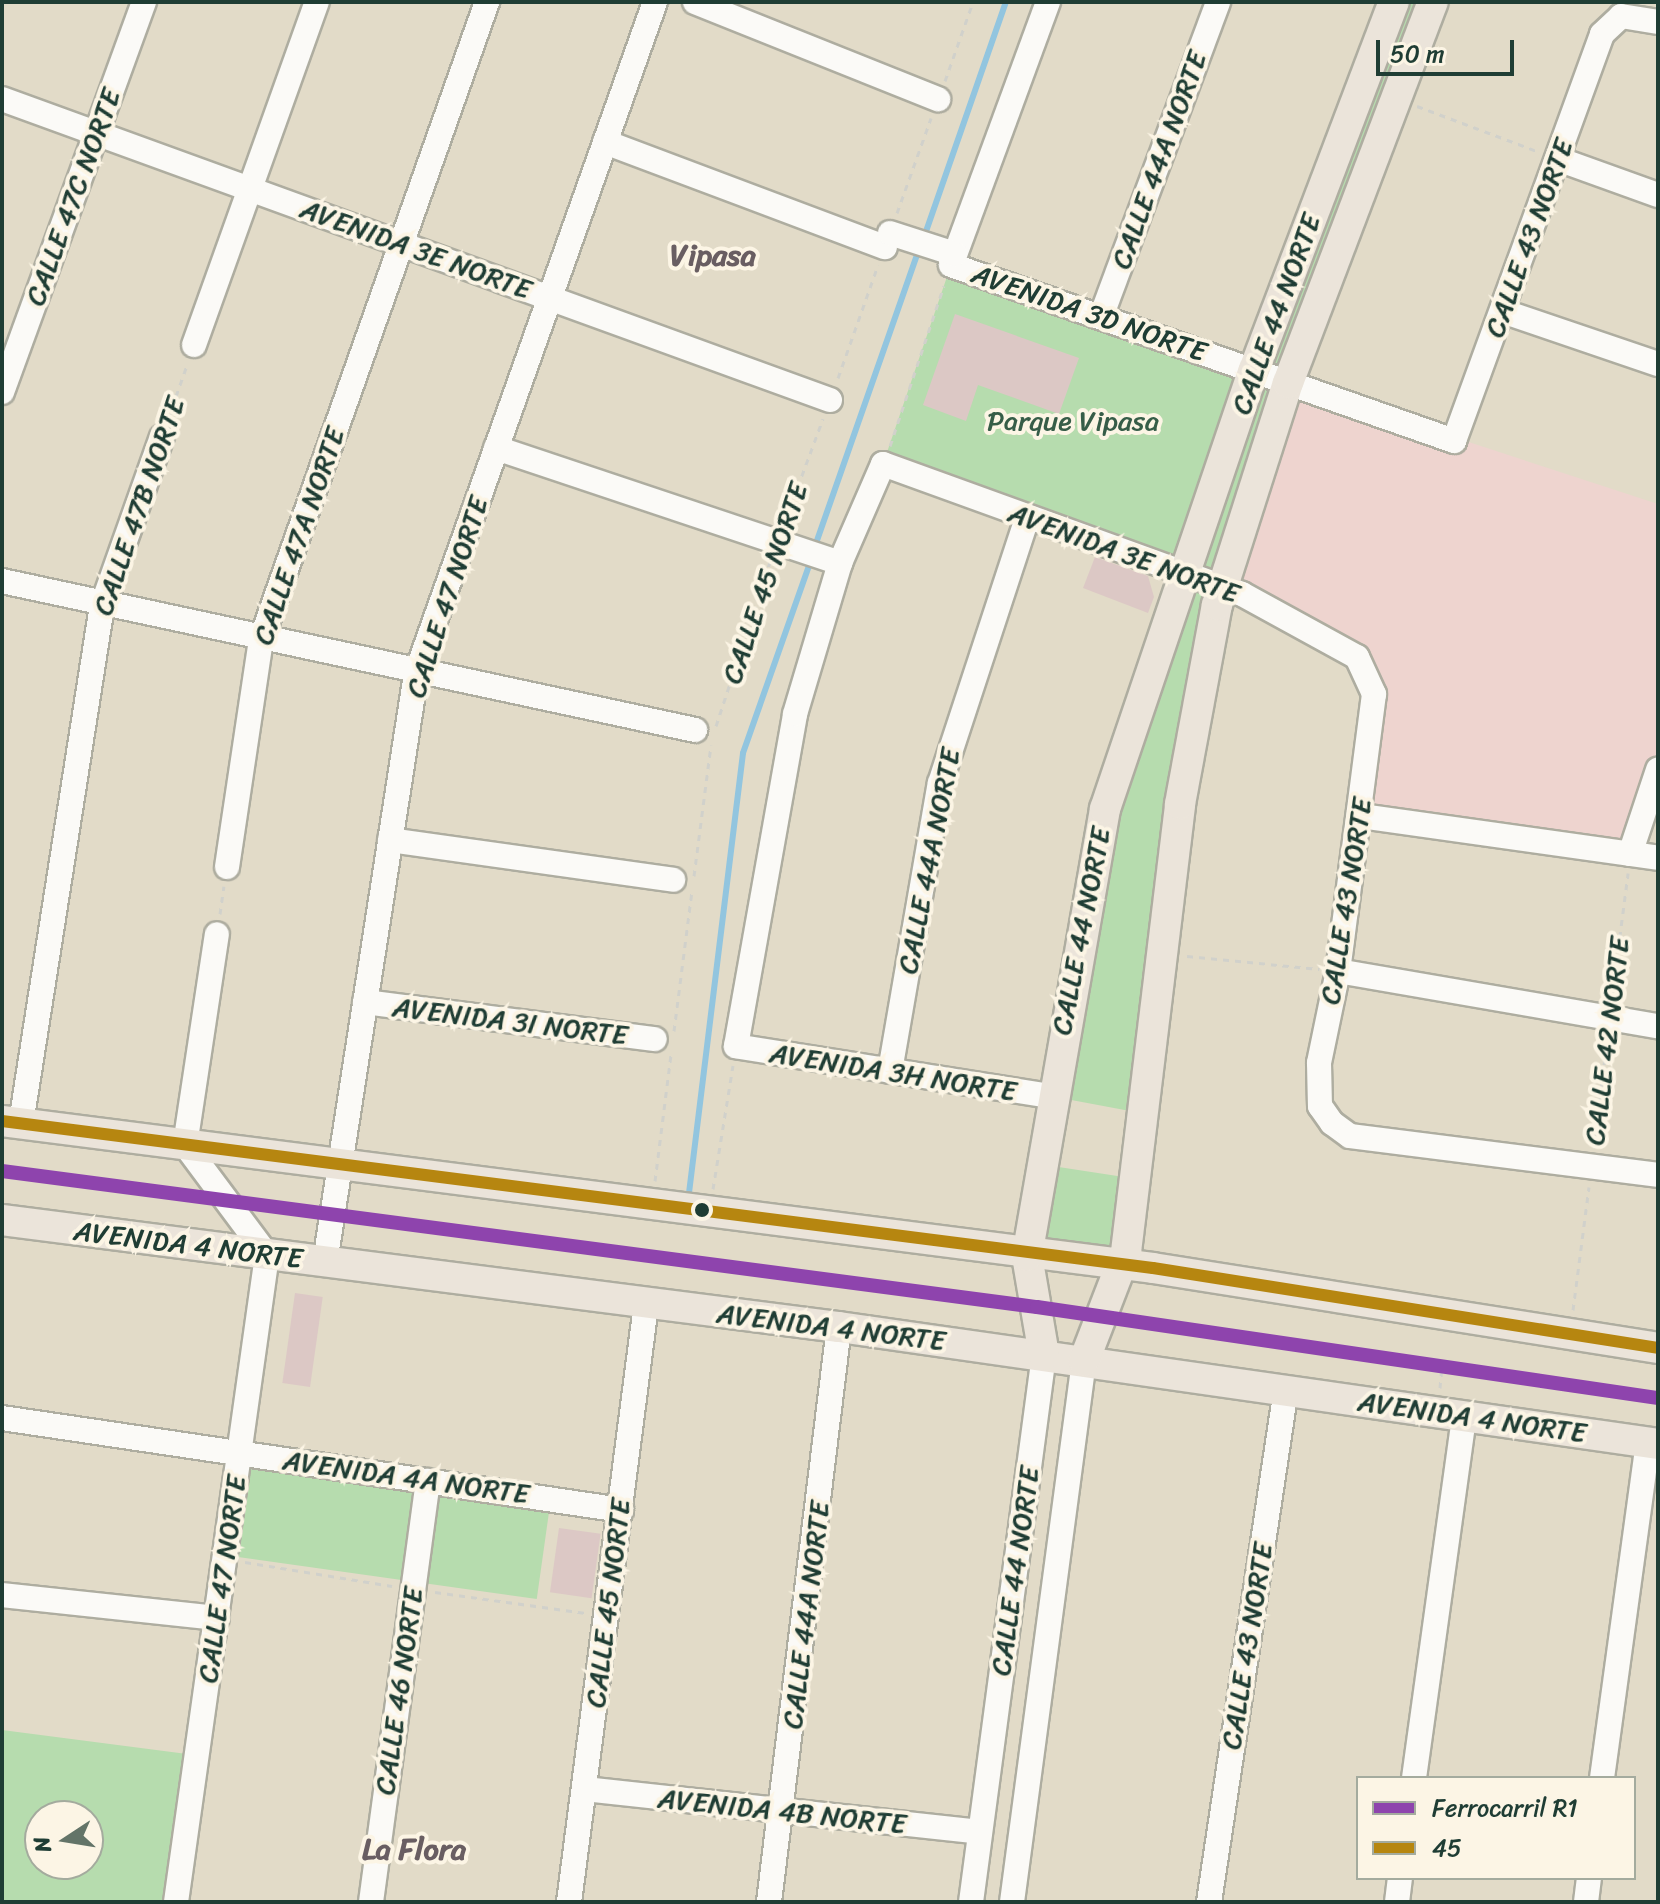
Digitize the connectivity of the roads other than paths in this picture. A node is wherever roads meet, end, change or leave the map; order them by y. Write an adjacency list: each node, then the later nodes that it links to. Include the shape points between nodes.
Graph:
1 (144, 2): 13 (street, CALLE 47C NORTE)
2 (317, 2): 16 (street)
3 (487, 2): 18 (street, CALLE 47A NORTE)
4 (655, 2): 14 (street, CALLE 47 NORTE)
5 (695, 2): 12 (street)
6 (1048, 2): 19 (street)
7 (1218, 2): 22 (street, CALLE 44A NORTE)
8 (1394, 2): 25 (main road, CALLE 44 NORTE)
9 (1433, 2): 26 (main road, CALLE 44 NORTE)
10 (1658, 22): 15 (street, CALLE 43 NORTE, via 1621,16 1602,34)
11 (2, 99): 13 (street, AVENIDA 3E NORTE)
12 (938, 99)
13 (97, 133): 16 (street, AVENIDA 3E NORTE); 27 (street, CALLE 47C NORTE)
14 (605, 142): 19 (street, AVENIDA 3D NORTE); 20 (street, CALLE 47 NORTE)
15 (1558, 159): 17 (street); 21 (street, CALLE 43 NORTE)
16 (250, 189): 18 (street, AVENIDA 3E NORTE); 23 (street)
17 (1658, 195)
18 (400, 243): 20 (street, AVENIDA 3E NORTE); 38 (street, CALLE 47A NORTE)
19 (948, 256): 22 (street, AVENIDA 3D NORTE)
20 (550, 297): 28 (street, AVENIDA 3E NORTE); 31 (street, CALLE 47 NORTE)
21 (1502, 311): 24 (street); 30 (street, CALLE 43 NORTE)
22 (1101, 317): 25 (street, AVENIDA 3D NORTE)
23 (194, 345)
24 (1658, 364)
25 (1254, 370): 26 (street, AVENIDA 3D NORTE); 34 (main road, CALLE 44 NORTE)
26 (1288, 383): 30 (street, AVENIDA 3D NORTE); 36 (main road, CALLE 44 NORTE)
27 (2, 392)
28 (830, 400)
29 (162, 437): 37 (street, CALLE 47B NORTE)
30 (1454, 441)
31 (496, 448): 33 (street); 40 (street, CALLE 47 NORTE)
32 (1027, 518): 33 (street, AVENIDA 3E NORTE, via 883,464); 34 (street, AVENIDA 3E NORTE); 54 (street, CALLE 44A NORTE, via 940,783)
33 (829, 559): 54 (street, AVENIDA 3H NORTE, via 781,777 736,1046)
34 (1185, 574): 36 (street, AVENIDA 3E NORTE); 55 (main road, CALLE 44 NORTE, via 1105,809)
35 (2, 581): 37 (street)
36 (1222, 587): 39 (street, AVENIDA 3E NORTE); 64 (main road, CALLE 44 NORTE, via 1202,666)
37 (102, 606): 38 (street); 56 (street, CALLE 47B NORTE)
38 (261, 640): 40 (street); 47 (street, CALLE 47A NORTE)
39 (1357, 657): 43 (street, CALLE 43 NORTE, via 1374,694)
40 (416, 674): 41 (street); 44 (street, CALLE 47 NORTE)
41 (695, 730)
42 (1658, 770): 45 (street)
43 (1361, 816): 45 (street); 50 (street, CALLE 43 NORTE)
44 (390, 840): 48 (street); 51 (street, CALLE 47 NORTE)
45 (1630, 854): 46 (street)
46 (1658, 858)
47 (227, 867)
48 (673, 880)
49 (217, 934): 57 (street)
50 (1338, 971): 52 (street); 59 (street, CALLE 43 NORTE, via 1319,1063 1320,1106 1350,1136)
51 (365, 1002): 53 (street, AVENIDA 3I NORTE); 58 (street, CALLE 47 NORTE)
52 (1658, 1026)
53 (655, 1039)
54 (890, 1071): 55 (street, AVENIDA 3H NORTE)
55 (1050, 1096): 62 (main road, CALLE 44 NORTE)
56 (11, 1122): 57 (main road)
57 (185, 1145): 58 (main road); 61 (street)
58 (339, 1165): 62 (main road); 63 (street, CALLE 47 NORTE)
59 (1658, 1175)
60 (2, 1220): 61 (main road, AVENIDA 4 NORTE)
61 (267, 1255): 63 (main road, AVENIDA 4 NORTE); 74 (street, CALLE 47 NORTE)
62 (1027, 1256): 64 (main road); 68 (main road, CALLE 44 NORTE)
63 (325, 1262): 65 (main road, AVENIDA 4 NORTE)
64 (1122, 1264): 67 (main road); 69 (main road, CALLE 44 NORTE)
65 (646, 1305): 66 (main road, AVENIDA 4 NORTE); 76 (street, CALLE 45 NORTE)
66 (839, 1327): 68 (main road, AVENIDA 4 NORTE); 82 (street, CALLE 44A NORTE)
67 (1658, 1348)
68 (1044, 1355): 69 (main road, AVENIDA 4 NORTE); 83 (street, CALLE 44 NORTE)
69 (1084, 1361): 70 (main road, AVENIDA 4 NORTE); 91 (street, CALLE 44 NORTE)
70 (1286, 1389): 71 (main road, AVENIDA 4 NORTE); 92 (street, CALLE 43 NORTE)
71 (1464, 1416): 73 (main road, AVENIDA 4 NORTE); 79 (street)
72 (2, 1418): 74 (street, AVENIDA 4A NORTE)
73 (1653, 1443): 80 (street)
74 (239, 1453): 75 (street, AVENIDA 4A NORTE); 78 (street, CALLE 47 NORTE)
75 (428, 1481): 76 (street, AVENIDA 4A NORTE); 87 (street, CALLE 46 NORTE)
76 (621, 1510): 81 (street, CALLE 45 NORTE)
77 (2, 1595): 78 (street)
78 (217, 1618): 86 (street, CALLE 47 NORTE)
79 (1414, 1776)
80 (1602, 1776)
81 (585, 1789): 82 (street, AVENIDA 4B NORTE); 88 (street, CALLE 45 NORTE)
82 (782, 1813): 83 (street, AVENIDA 4B NORTE); 89 (street, CALLE 44A NORTE)
83 (980, 1832): 90 (street, CALLE 44 NORTE)
84 (1400, 1880): 93 (street)
85 (1589, 1880): 94 (street)
86 (176, 1902)
87 (371, 1902)
88 (569, 1902)
89 (769, 1902)
90 (971, 1902)
91 (1012, 1902)
92 (1209, 1902)
93 (1397, 1902)
94 (1586, 1902)

